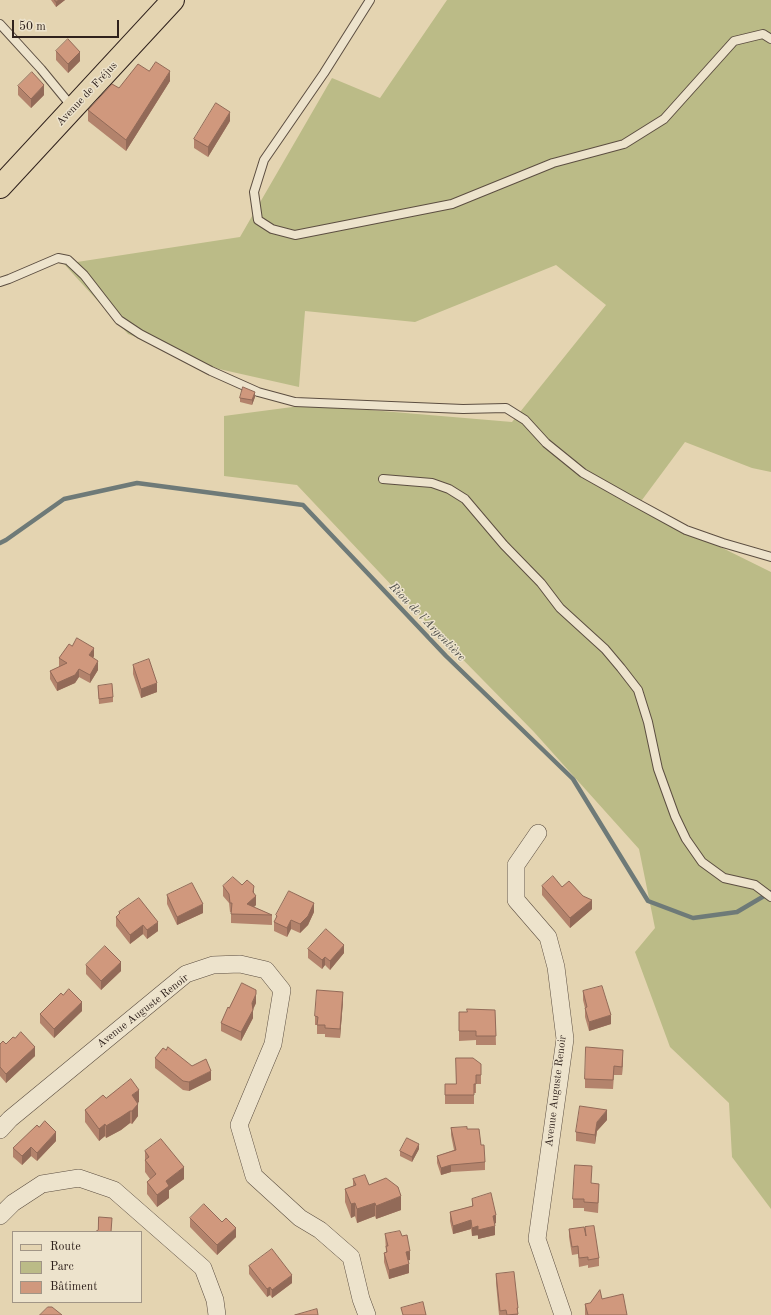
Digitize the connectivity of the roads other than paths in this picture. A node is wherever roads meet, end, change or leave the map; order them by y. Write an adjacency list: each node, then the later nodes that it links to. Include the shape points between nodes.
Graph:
1 (173, 0): 5 (main road, Avenue de Fréjus)
2 (370, 0): 4 (lane, via 264,160 254,192 258,220 272,229 295,235 452,204 553,163 624,144 664,119 734,40 762,34)
3 (0, 24): 5 (lane)
4 (771, 39)
5 (73, 109): 6 (main road, Avenue de Fréjus)
6 (0, 188)
7 (0, 282): 9 (lane, via 58,258 68,260 84,275 119,320 140,334 258,392 295,402 506,408 525,420 546,443 583,473 631,500 686,530)
8 (383, 479): 11 (lane, via 432,483 449,489 465,500 541,583 560,608 605,649 638,690 658,769 686,839 702,862 724,878 755,885)
9 (771, 557)
10 (538, 833): 16 (street, Avenue Auguste Renoir, via 516,865 516,900 548,937 556,967 565,1039 537,1239)
11 (771, 897)
12 (0, 1130): 15 (street, Avenue Auguste Renoir, via 10,1119 186,974 213,965 240,964 266,970 282,990 273,1044 239,1125 254,1176 300,1218 320,1230 351,1257)
13 (0, 1216): 14 (street, via 13,1203 42,1184 79,1178 114,1190 204,1268 215,1300)
14 (217, 1315)
15 (367, 1315)
16 (562, 1315)

